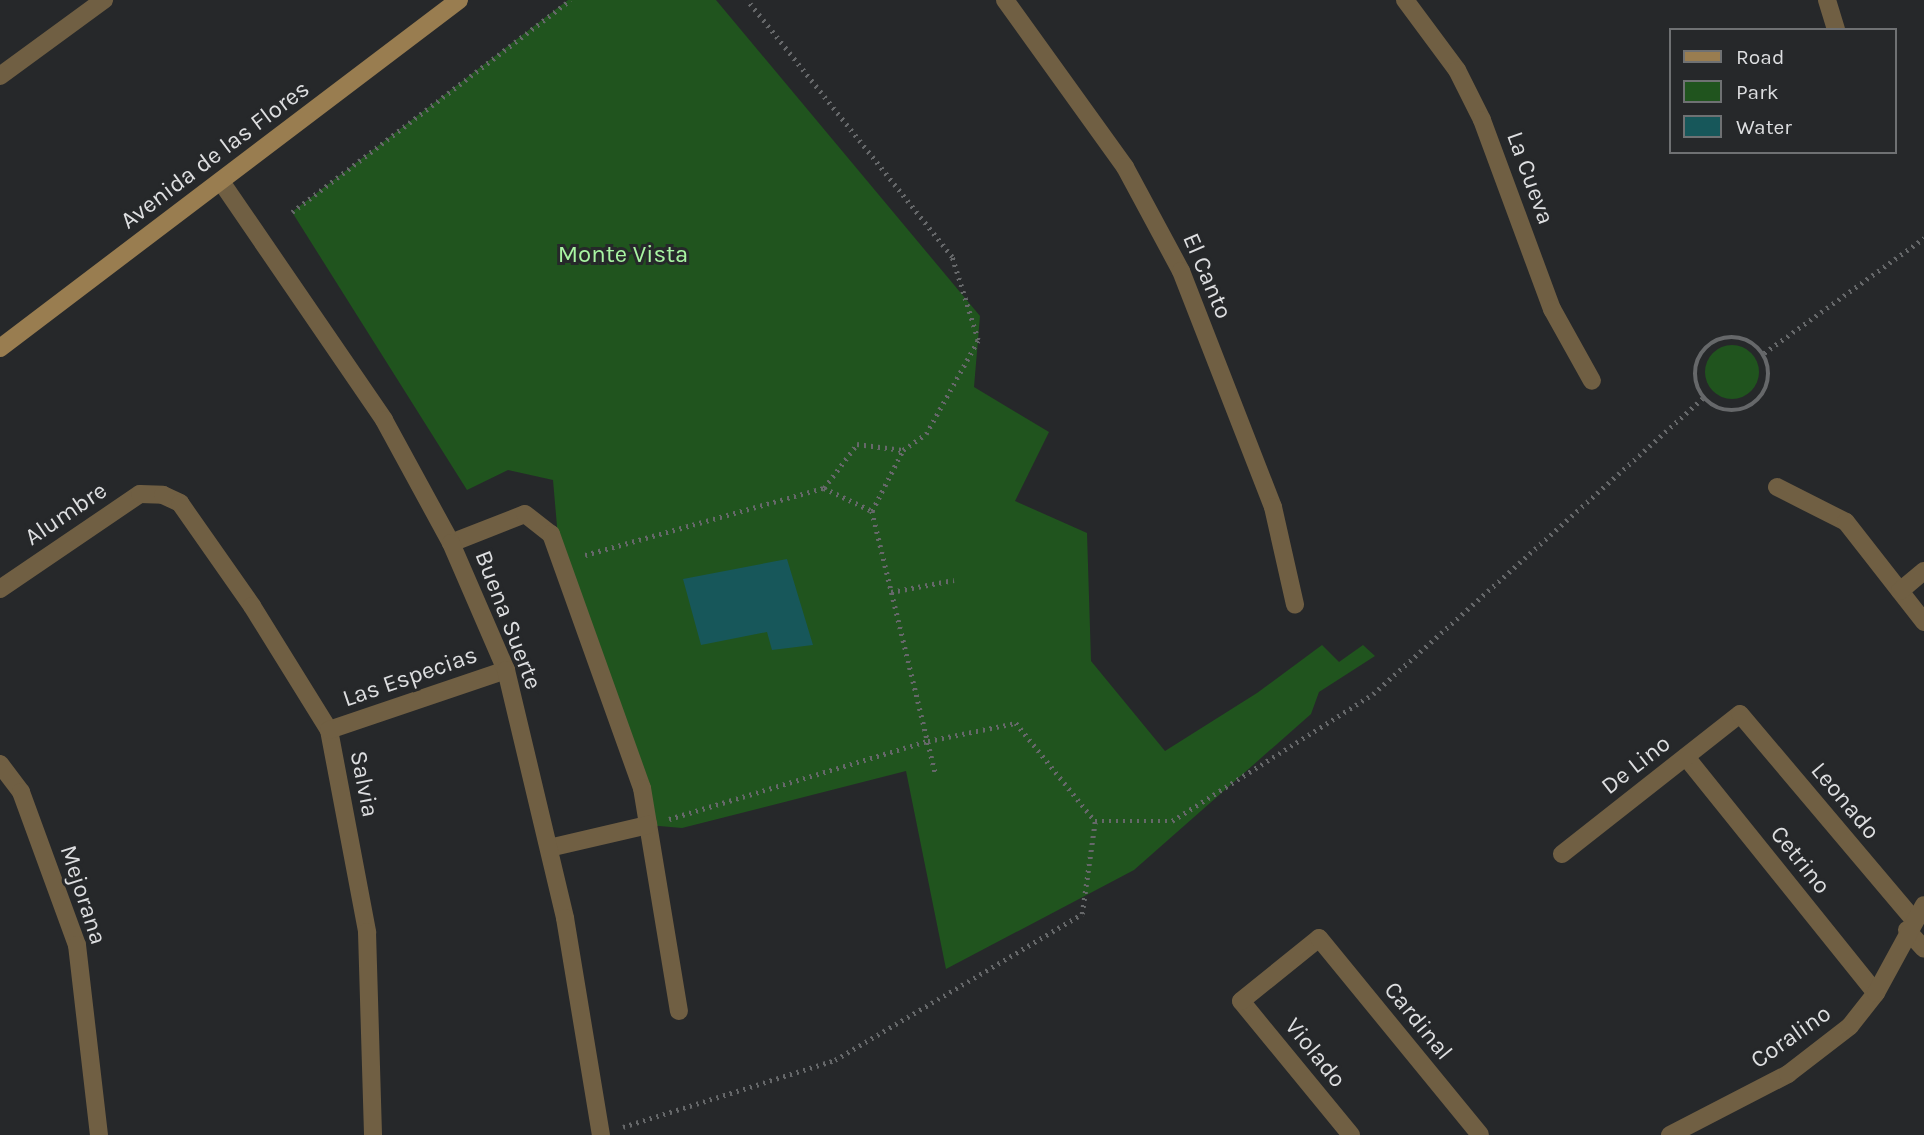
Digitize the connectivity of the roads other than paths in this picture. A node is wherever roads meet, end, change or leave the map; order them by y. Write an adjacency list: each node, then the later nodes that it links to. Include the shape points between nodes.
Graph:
1 (104, 0): 7 (street)
2 (459, 0): 8 (main road, Avenida de las Flores)
3 (1005, 0): 17 (street, El Canto, via 1125,167 1169,247 1273,507)
4 (1405, 0): 10 (street, La Cueva, via 1457,71 1482,120 1552,309)
5 (1827, 0): 6 (street)
6 (1835, 28)
7 (0, 76)
8 (222, 183): 9 (main road, Avenida de las Flores); 13 (street, Buena Suerte, via 384,420)
9 (0, 348)
10 (1592, 381)
11 (1777, 487): 16 (street, via 1846,522)
12 (163, 495): 15 (street, Alumbre, via 140,494); 21 (street, Salvia, via 180,503 252,606)
13 (451, 543): 19 (street, Buena Suerte); 24 (street, via 525,514 551,534 642,788)
14 (1924, 571): 16 (street)
15 (0, 589)
16 (1900, 591): 18 (street)
17 (1294, 605)
18 (1924, 622)
19 (506, 670): 21 (street, Las Especias); 25 (street, Buena Suerte)
20 (1740, 713): 22 (street, De Lino); 28 (street, Leonado)
21 (329, 730): 34 (street, Salvia, via 367,932)
22 (1686, 757): 26 (street, De Lino); 31 (street, Cetrino)
23 (0, 764): 33 (street, Mejorana, via 21,792 77,945)
24 (648, 825): 25 (street); 32 (street)
25 (549, 848): 35 (street, Buena Suerte)
26 (1562, 854)
27 (1924, 905): 28 (street, Coralino)
28 (1910, 925): 30 (street, Leonado); 31 (street, Coralino)
29 (1319, 938): 36 (street, Violado, via 1241,1001); 37 (street, Cardinal)
30 (1924, 949)
31 (1875, 993): 38 (street, Coralino, via 1850,1026 1787,1074)
32 (679, 1011)
33 (99, 1135)
34 (373, 1135)
35 (601, 1135)
36 (1351, 1135)
37 (1480, 1135)
38 (1670, 1135)

